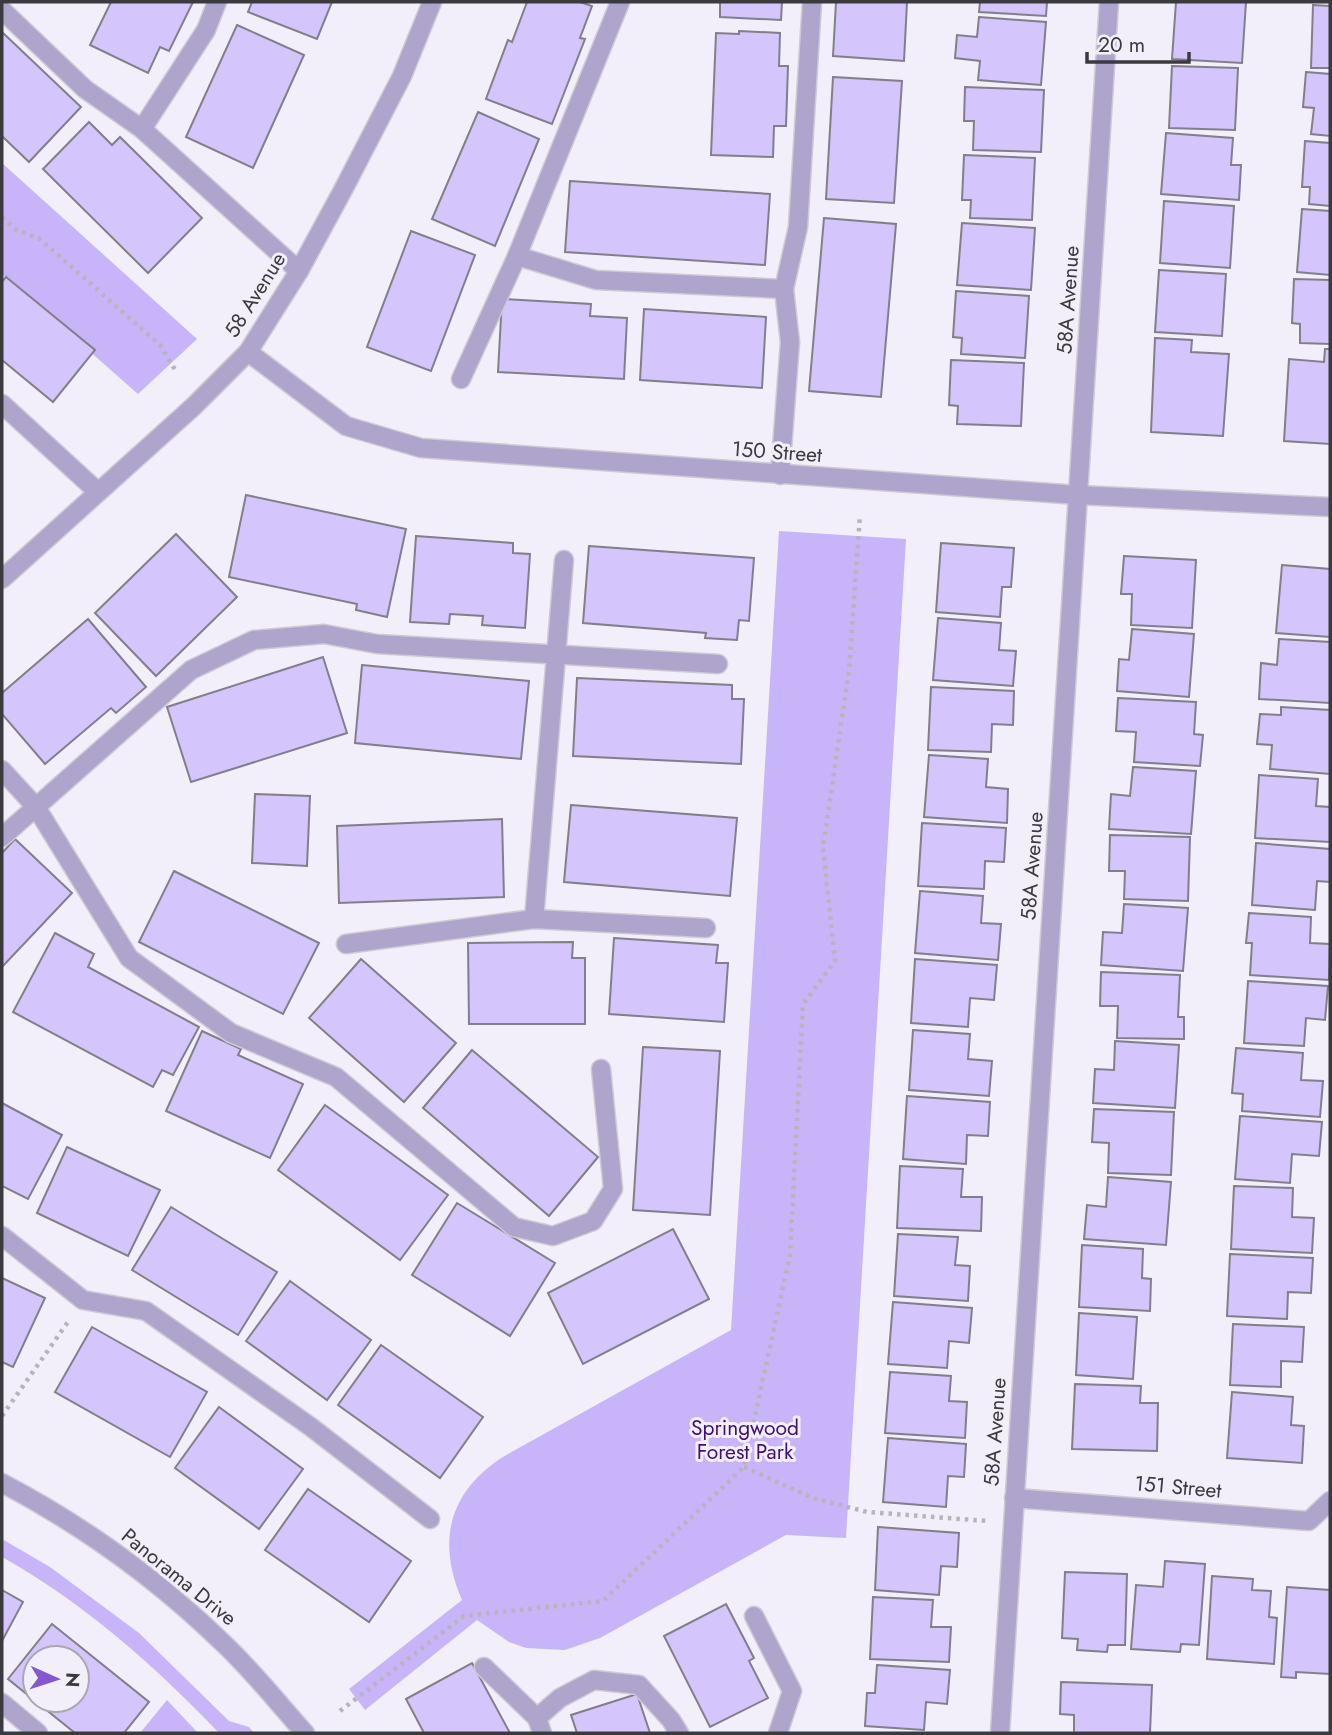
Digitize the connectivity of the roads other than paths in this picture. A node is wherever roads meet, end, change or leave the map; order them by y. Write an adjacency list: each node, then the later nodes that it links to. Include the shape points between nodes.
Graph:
1 (217, 2): 7 (street, via 206,30)
2 (432, 2): 9 (street, 58 Avenue, via 402,76)
3 (620, 2): 8 (street)
4 (811, 2): 10 (street, via 798,228)
5 (1109, 2): 16 (street, 58A Avenue)
6 (2, 10): 7 (street, via 85,89)
7 (142, 129): 9 (street)
8 (517, 256): 10 (street, via 596,281); 12 (street)
9 (299, 271): 11 (street, 58 Avenue)
10 (785, 289): 14 (street, via 790,342)
11 (248, 352): 14 (street, 150 Street, via 346,426 421,448); 15 (street, 58 Avenue)
12 (461, 379)
13 (2, 404): 15 (street)
14 (780, 475): 16 (street, 150 Street)
15 (98, 492): 19 (street, 58 Avenue)
16 (1079, 495): 17 (street, 150 Street); 31 (street, 58A Avenue)
17 (1330, 508)
18 (564, 560): 20 (street)
19 (2, 579)
20 (557, 657): 21 (street); 23 (street, via 377,644 324,634 254,640 191,670); 25 (street)
21 (718, 664)
22 (2, 770): 23 (street)
23 (36, 807): 24 (street); 28 (street, via 129,958 231,1033 336,1077 514,1227 553,1236 593,1221 613,1189)
24 (2, 837)
25 (534, 919): 26 (street); 27 (street)
26 (706, 928)
27 (346, 944)
28 (601, 1069)
29 (2, 1236): 33 (street, via 83,1300 146,1311 311,1427)
30 (2, 1483): 39 (street, Panorama Drive, via 85,1533 175,1600 224,1643)
31 (1014, 1497): 32 (street, 151 Street, via 1309,1521); 42 (street, 58A Avenue)
32 (1330, 1501)
33 (429, 1519)
34 (754, 1616): 41 (street, via 792,1691)
35 (484, 1667): 37 (street)
36 (2, 1703): 38 (street)
37 (540, 1726): 40 (street, via 560,1698 594,1680 639,1685)
38 (38, 1733)
39 (305, 1733)
40 (679, 1733)
41 (778, 1733)
42 (1000, 1733)

